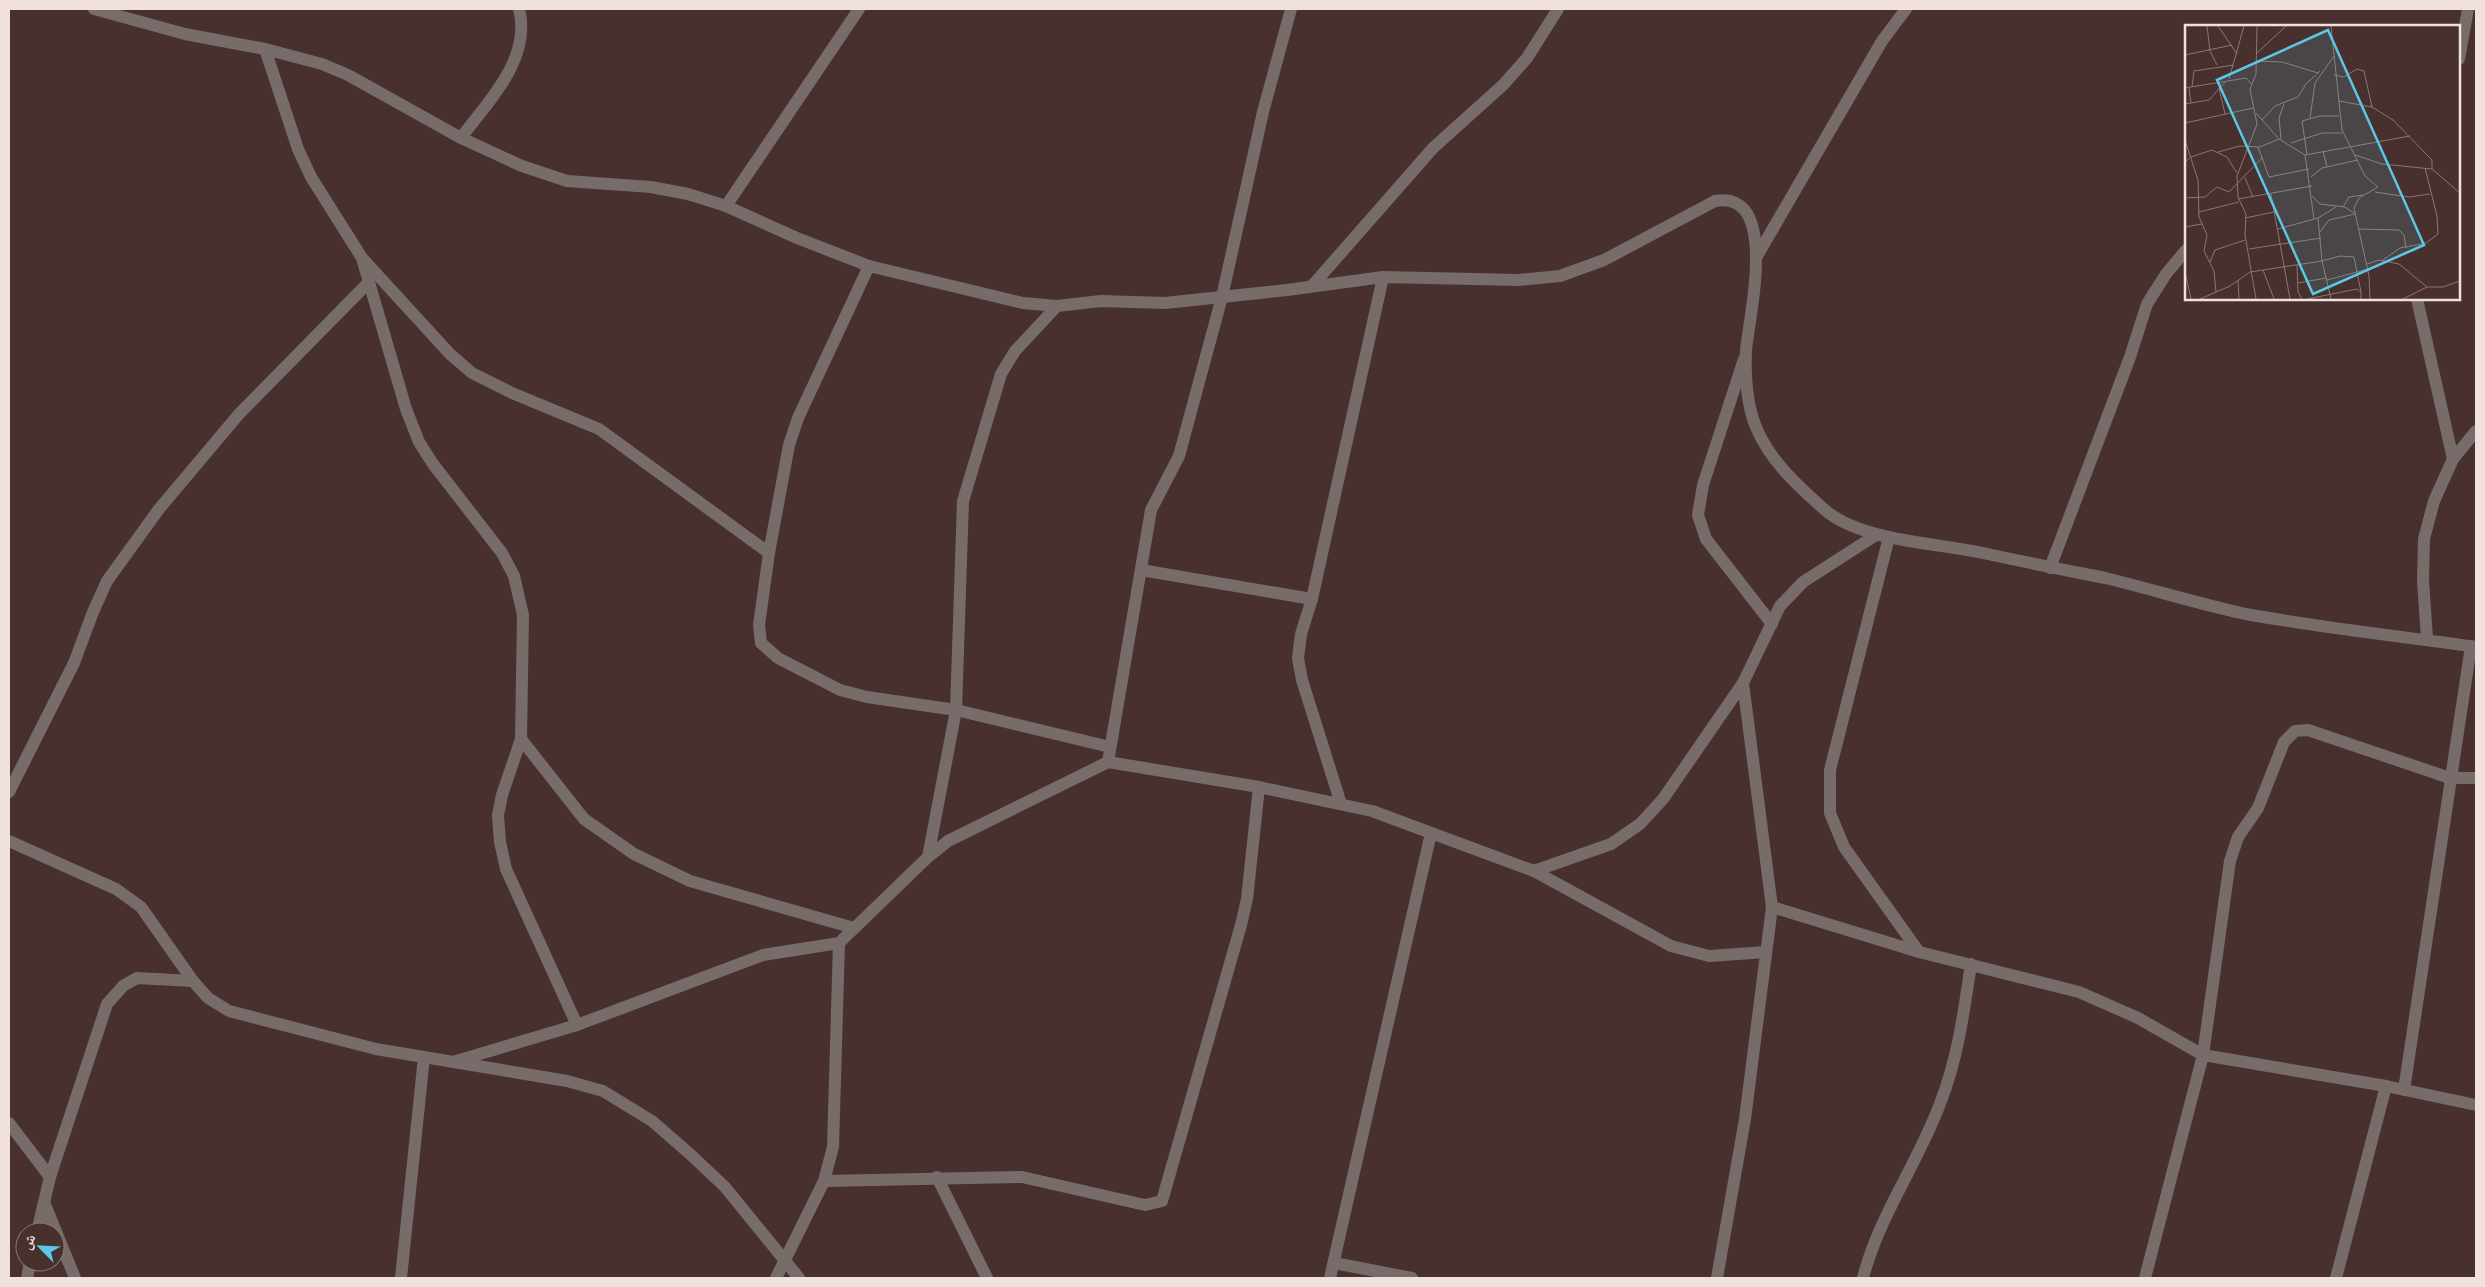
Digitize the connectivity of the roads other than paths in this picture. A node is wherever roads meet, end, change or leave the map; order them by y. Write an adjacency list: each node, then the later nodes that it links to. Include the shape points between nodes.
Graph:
1 (94, 9): 8 (street, via 185,34)
2 (519, 9): 10 (street, via 519,49 509,74)
3 (859, 9): 11 (street)
4 (1291, 9): 19 (street, via 1263,112)
5 (1558, 9): 18 (street, via 1527,58 1503,85 1433,148)
6 (1906, 9): 13 (street, via 1878,48)
7 (2468, 9): 9 (street)
8 (265, 49): 10 (street, via 322,64 348,75); 14 (street, via 298,149 311,177)
9 (2460, 53)
10 (461, 138): 11 (street, via 522,166 568,181 651,187)
11 (726, 206): 15 (street)
12 (2185, 251): 28 (street, via 2147,304)
13 (1757, 256): 16 (street, via 1750,218 1738,204 1728,199 1715,201 1604,260 1560,276 1518,280); 22 (street)
14 (362, 258): 17 (street); 27 (street, via 450,354 472,373 599,429)
15 (870, 266): 21 (street, via 1023,303); 27 (street, via 798,418 789,445)
16 (1383, 278): 18 (street); 30 (street)
17 (369, 282): 36 (street, via 406,409 419,442 432,464 502,553 514,576 524,615); 42 (street, via 239,414 159,510 107,581 74,663)
18 (1312, 286): 19 (street)
19 (1222, 297): 21 (street, via 1165,303 1101,301); 29 (street, via 1179,456 1151,510)
20 (2417, 300): 24 (street)
21 (1057, 306): 35 (street, via 1015,351 1001,374 963,501)
22 (1746, 351): 25 (street, via 1748,390 1756,427 1773,456 1803,490 1830,513); 31 (street, via 1703,485 1698,515 1706,539)
23 (2476, 431): 24 (street)
24 (2453, 458): 32 (street, via 2434,501 2424,539)
25 (1876, 535): 26 (street); 31 (street, via 1803,582 1780,606)
26 (1889, 537): 28 (street, via 1934,543); 52 (street, via 1830,770 1830,813 1844,847)
27 (769, 553): 35 (street, via 759,625 761,643 778,658 840,690)
28 (2050, 568): 32 (street, via 2105,578 2248,614)
29 (1141, 570): 30 (street); 37 (street)
30 (1312, 599): 43 (street, via 1301,634 1298,658)
31 (1772, 624): 34 (street)
32 (2427, 639): 33 (street)
33 (2473, 647): 39 (street)
34 (1743, 683): 47 (street, via 1663,799 1640,824 1612,844); 48 (street)
35 (956, 710): 37 (street); 46 (street)
36 (522, 739): 49 (street, via 584,819 634,854 690,881); 55 (street, via 502,795 498,815 500,842 506,868)
37 (1110, 747): 38 (street)
38 (1108, 762): 41 (street); 46 (street, via 948,841)
39 (2450, 778): 40 (street); 56 (street, via 2308,730 2296,731 2284,742 2262,799 2238,837 2230,861); 60 (street)
40 (2476, 778)
41 (1259, 787): 43 (street); 64 (street, via 1241,925 1162,1201 1145,1205 1022,1177)
42 (9, 792)
43 (1341, 804): 44 (street, via 1372,811)
44 (1431, 833): 47 (street); 69 (street)
45 (9, 841): 54 (street, via 116,888 141,906)
46 (928, 857): 49 (street)
47 (1534, 871): 51 (street, via 1678,949 1709,956)
48 (1772, 907): 51 (street); 52 (street)
49 (854, 928): 50 (street)
50 (839, 943): 55 (street, via 763,955); 65 (street, via 833,1147)
51 (1766, 952): 77 (street, via 1744,1119)
52 (1919, 952): 53 (street)
53 (1971, 964): 56 (street, via 2078,992 2138,1018); 78 (street, via 1959,1042 1941,1102 1870,1251)
54 (193, 981): 57 (street, via 208,998 229,1011 376,1049); 63 (street, via 137,978 123,986 108,1004)
55 (578, 1025): 58 (street)
56 (2202, 1055): 59 (street); 79 (street)
57 (424, 1057): 58 (street); 71 (street)
58 (453, 1062): 68 (street, via 567,1081 603,1091 652,1121 690,1154 724,1187)
59 (2386, 1086): 60 (street); 80 (street)
60 (2404, 1090): 61 (street)
61 (2476, 1105)
62 (9, 1123): 63 (street)
63 (50, 1176): 66 (street)
64 (937, 1177): 65 (street); 74 (street)
65 (824, 1181): 68 (street)
66 (44, 1202): 67 (street); 70 (street)
67 (39, 1222)
68 (784, 1262): 72 (street); 73 (street)
69 (1334, 1263): 75 (street); 76 (street)
70 (75, 1278)
71 (401, 1278)
72 (776, 1278)
73 (798, 1278)
74 (987, 1278)
75 (1330, 1278)
76 (1412, 1278)
77 (1718, 1278)
78 (1863, 1278)
79 (2145, 1278)
80 (2336, 1278)

